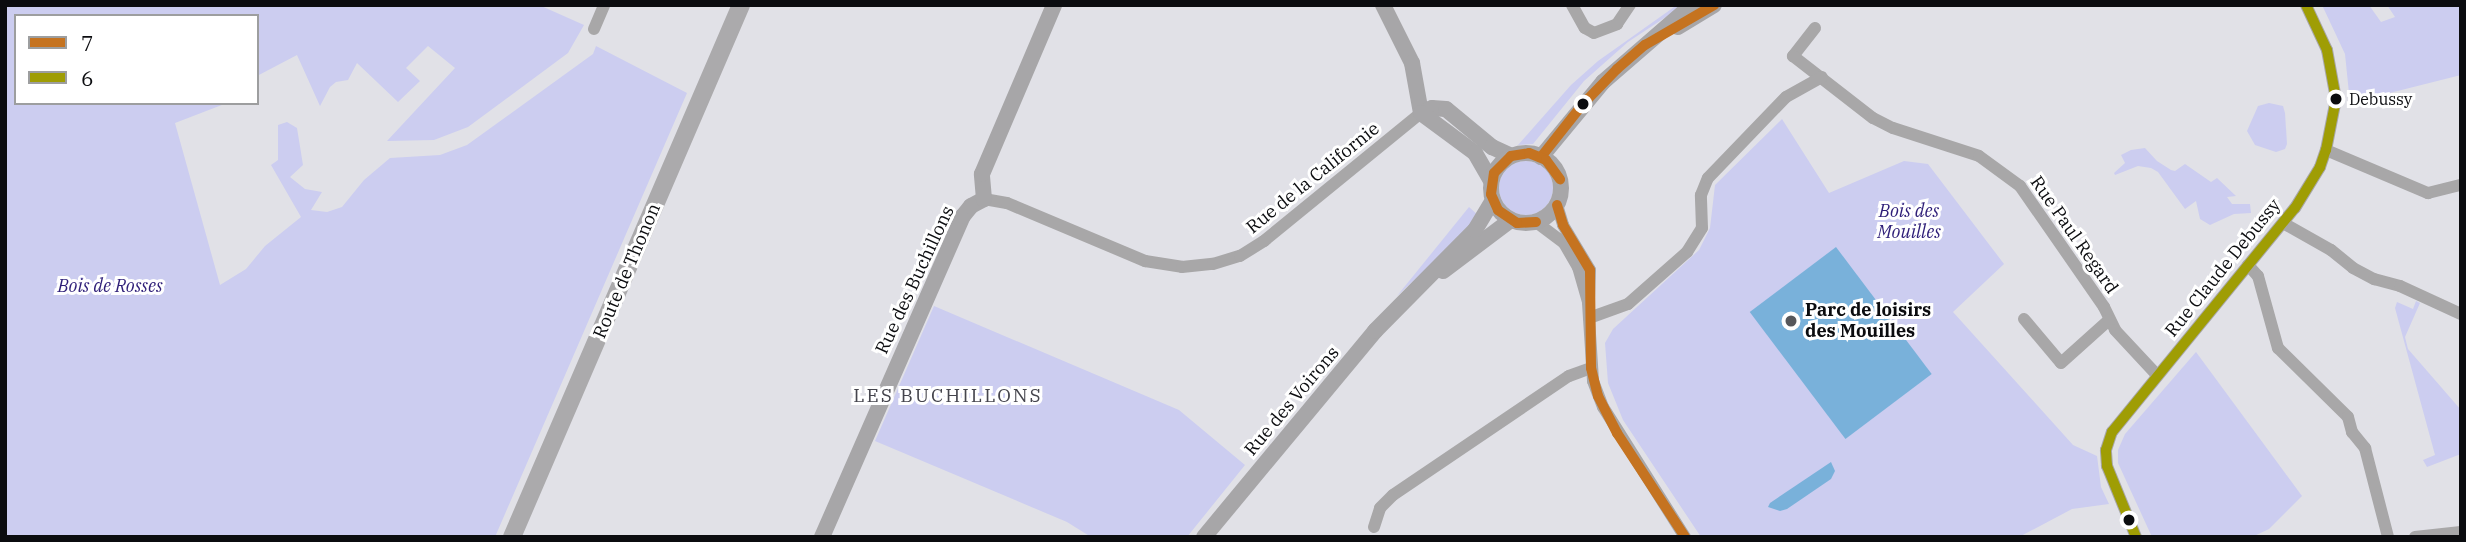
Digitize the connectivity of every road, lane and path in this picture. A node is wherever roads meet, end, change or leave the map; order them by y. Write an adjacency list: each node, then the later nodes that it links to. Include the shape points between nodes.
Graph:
1 (604, 5): 11 (street)
2 (741, 5): 37 (main road, Route de Thonon)
3 (1054, 5): 20 (street, via 982,174)
4 (1383, 5): 14 (street, via 1412,62)
5 (1572, 5): 6 (street, via 1585,28 1594,33 1617,24)
6 (1630, 5)
7 (1692, 5): 12 (street)
8 (1714, 5): 12 (street)
9 (2306, 5): 15 (street, Rue Claude Debussy, via 2327,50 2335,93)
10 (1815, 28): 13 (street, Rue Paul Regard, via 1793,56)
11 (594, 29)
12 (1645, 46): 17 (street, via 1591,94)
13 (1822, 77): 30 (street, via 1776,107 1706,181 1701,195 1702,228 1687,251 1628,304); 32 (street, Rue Paul Regard, via 1879,121 1962,149 2008,174 2033,200)
14 (1420, 113): 16 (street, via 1446,109 1492,147); 18 (street, via 1479,158); 20 (street, Rue de la Californie, via 1264,242 1213,264 1182,267 1145,261 1007,203)
15 (2326, 150): 19 (street, via 2428,193); 25 (street, Rue Claude Debussy, via 2311,183)
16 (1511, 156): 17 (street); 18 (street, via 1498,166)
17 (1542, 157): 22 (street, via 1554,167 1561,182)
18 (1491, 181): 21 (street)
19 (2461, 186)
20 (984, 199): 38 (street, Rue des Buchillons, via 963,216)
21 (1493, 200): 23 (street); 27 (street, Rue des Voirons, via 1475,230)
22 (1557, 205): 24 (street); 28 (street, via 1563,225 1590,270)
23 (1511, 220): 24 (street); 27 (street, Rue des Voirons)
24 (1536, 222): 28 (street, via 1569,251)
25 (2283, 223): 26 (street, Rue Claude Debussy); 29 (street, via 2374,279)
26 (2248, 265): 34 (street, Rue Claude Debussy); 42 (street, via 2258,276 2278,348 2348,417 2352,432 2365,448)
27 (1413, 293): 39 (street, Rue des Voirons, via 1375,331)
28 (1588, 303): 30 (street)
29 (2461, 314)
30 (1589, 318): 33 (street)
31 (2024, 319): 32 (street, Rue Paul Regard, via 2061,363)
32 (2109, 320): 34 (street, Rue Paul Regard)
33 (1591, 368): 35 (street, via 1566,378 1393,495 1380,508); 40 (street, via 1603,407)
34 (2157, 375): 41 (street, Rue Claude Debussy, via 2120,420 2106,450 2108,471)
35 (1374, 527)
36 (2458, 535): 43 (street)
37 (512, 537)
38 (822, 537)
39 (1204, 537)
40 (1685, 537)
41 (2136, 537)
42 (2388, 537)
43 (2415, 537)

